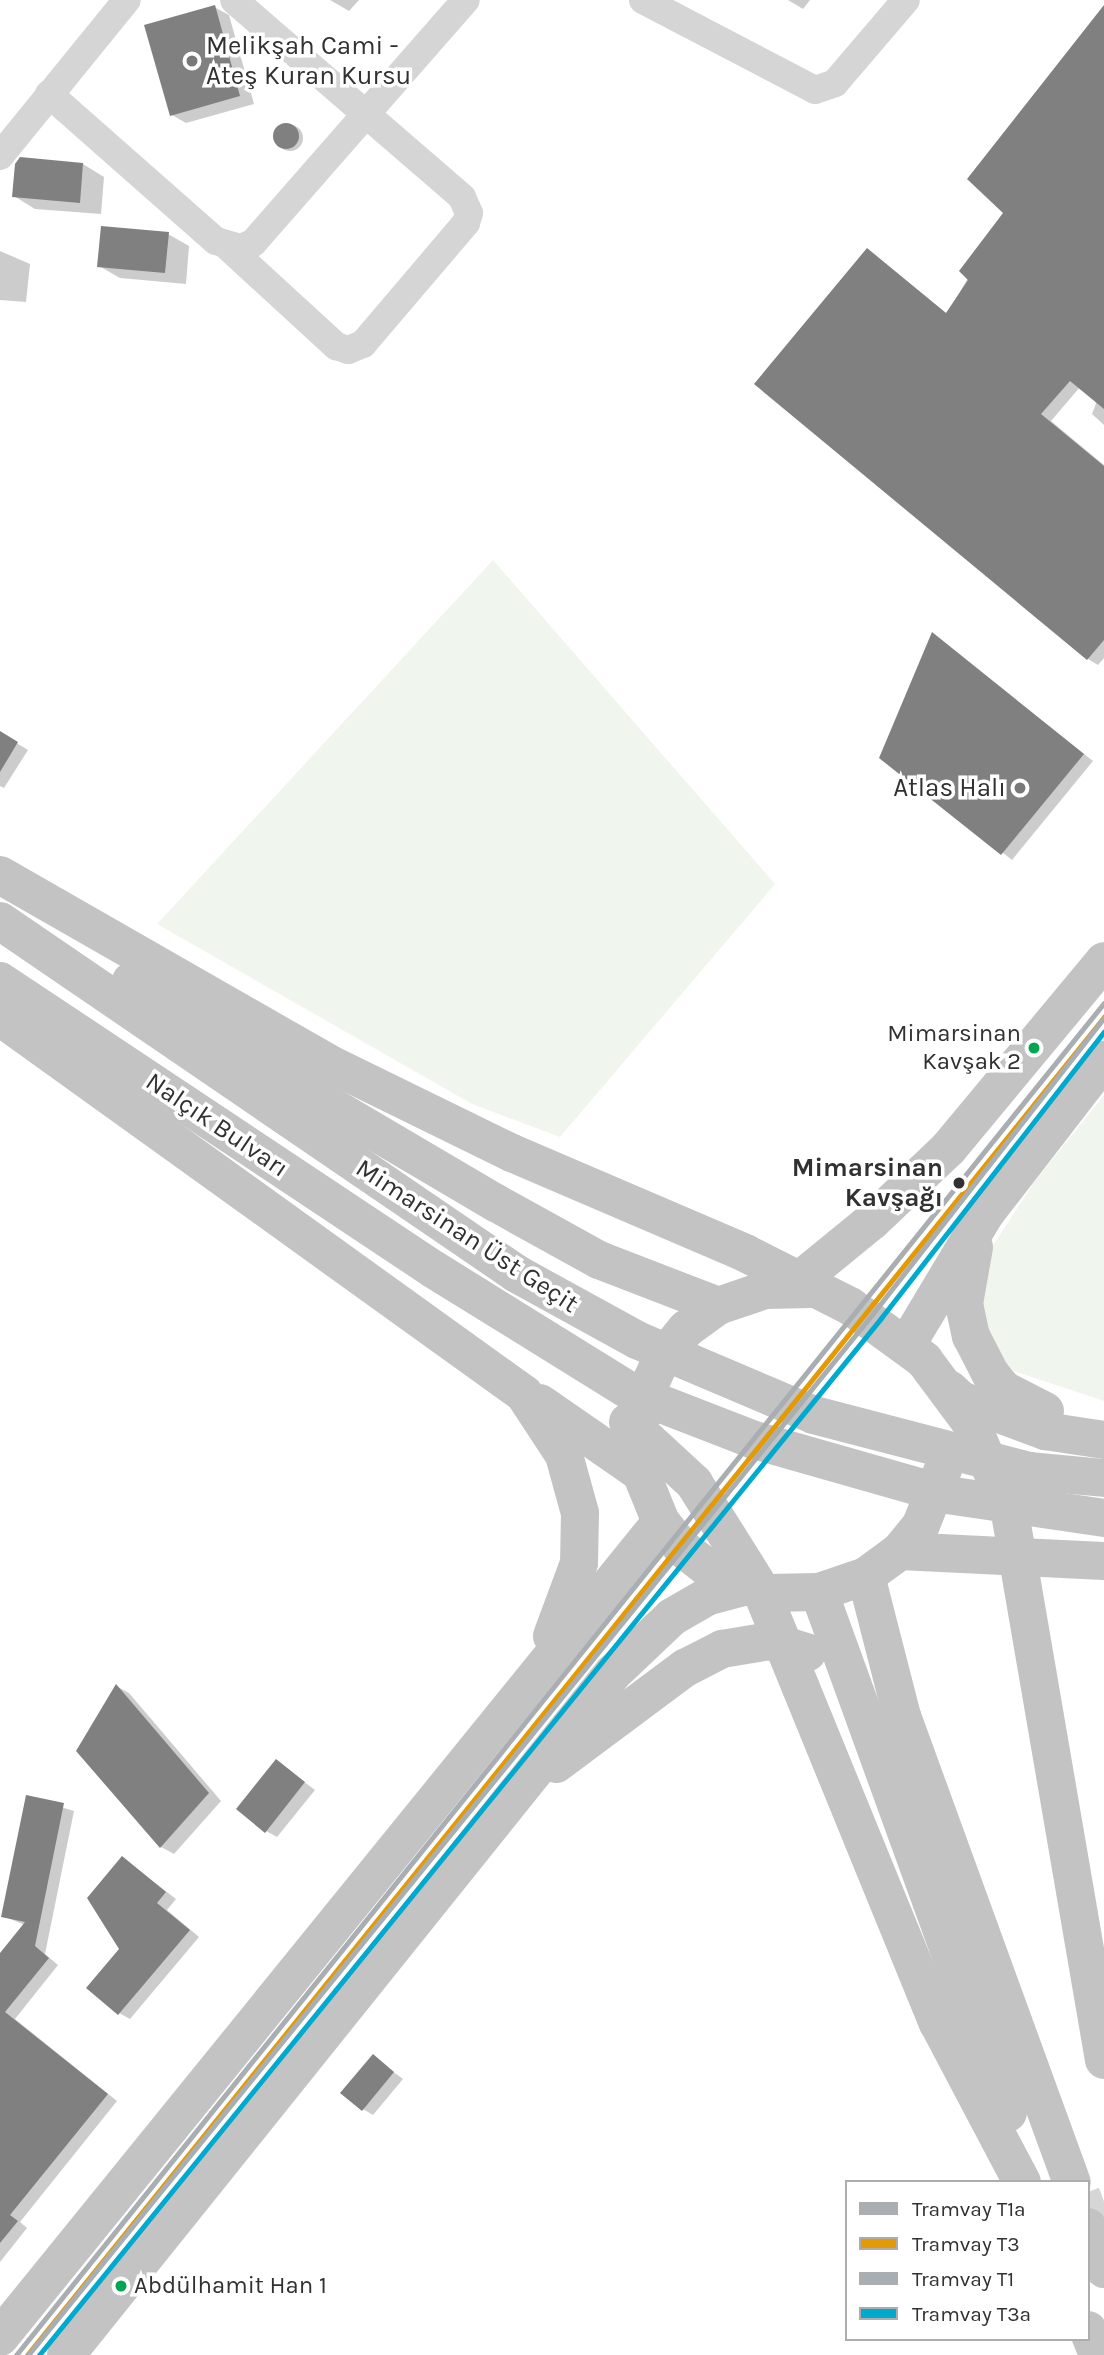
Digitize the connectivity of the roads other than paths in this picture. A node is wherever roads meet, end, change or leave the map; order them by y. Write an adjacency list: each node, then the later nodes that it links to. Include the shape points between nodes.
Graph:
1 (127, 0): 6 (street)
2 (234, 0): 7 (street)
3 (466, 0): 7 (street)
4 (643, 0): 5 (street, via 815,90 835,83)
5 (906, 0)
6 (49, 94): 8 (street); 9 (street)
7 (367, 113): 9 (street, via 253,243); 9 (street, via 462,197 469,213 466,223 363,344 348,350 336,346)
8 (0, 156)
9 (228, 247)
10 (0, 875): 37 (highway, via 328,1063 512,1153 803,1282 850,1306 924,1360 971,1423 1010,1513)
11 (0, 893): 20 (highway, via 251,1058 496,1203 599,1260)
12 (0, 921): 26 (highway, Mimarsinan Üst Geçit, via 517,1273 637,1340 814,1415 1029,1471)
13 (1104, 961): 19 (highway, via 948,1149 872,1221)
14 (0, 981): 18 (highway, Nalçık Bulvarı)
15 (0, 1017): 22 (highway)
16 (1104, 1060): 17 (highway)
17 (985, 1214): 21 (highway); 23 (highway, via 969,1265 964,1304 967,1326 989,1373 1016,1400)
18 (433, 1269): 27 (highway, Mimarsinan Üst Geçit, via 633,1393 754,1440 947,1495); 38 (highway, via 638,1429 694,1483 732,1539 787,1646 938,2023)
19 (790, 1288): 20 (highway, via 753,1293); 21 (highway, via 814,1289 858,1302)
20 (718, 1306): 25 (highway, via 686,1329 661,1360 645,1395 638,1434)
21 (918, 1355): 24 (highway, via 961,1400 1045,1431); 29 (highway, via 940,1399 946,1431 944,1464 931,1506)
22 (516, 1386): 25 (highway); 35 (highway, via 540,1413 564,1455 578,1501 581,1544 575,1582 555,1632)
23 (1104, 1431)
24 (1104, 1440)
25 (641, 1473): 28 (highway)
26 (1104, 1478)
27 (1104, 1518)
28 (661, 1522): 32 (highway, via 696,1561); 35 (highway)
29 (900, 1551): 30 (highway); 31 (highway)
30 (1104, 1561)
31 (866, 1576): 33 (highway); 40 (highway, via 902,1716)
32 (743, 1587): 33 (highway, via 768,1593); 36 (highway, via 706,1597 657,1628 584,1706)
33 (819, 1592): 34 (highway)
34 (853, 1687): 36 (highway, via 830,1665 802,1649 770,1641 734,1645 685,1668); 39 (highway)
35 (484, 1739): 44 (highway)
36 (521, 1790): 45 (highway)
37 (1104, 2060)
38 (1021, 2180)
39 (1032, 2180)
40 (1071, 2180)
41 (1090, 2232): 42 (highway)
42 (1104, 2269)
43 (1090, 2335): 46 (highway)
44 (0, 2337)
45 (66, 2355)
46 (1098, 2355)

